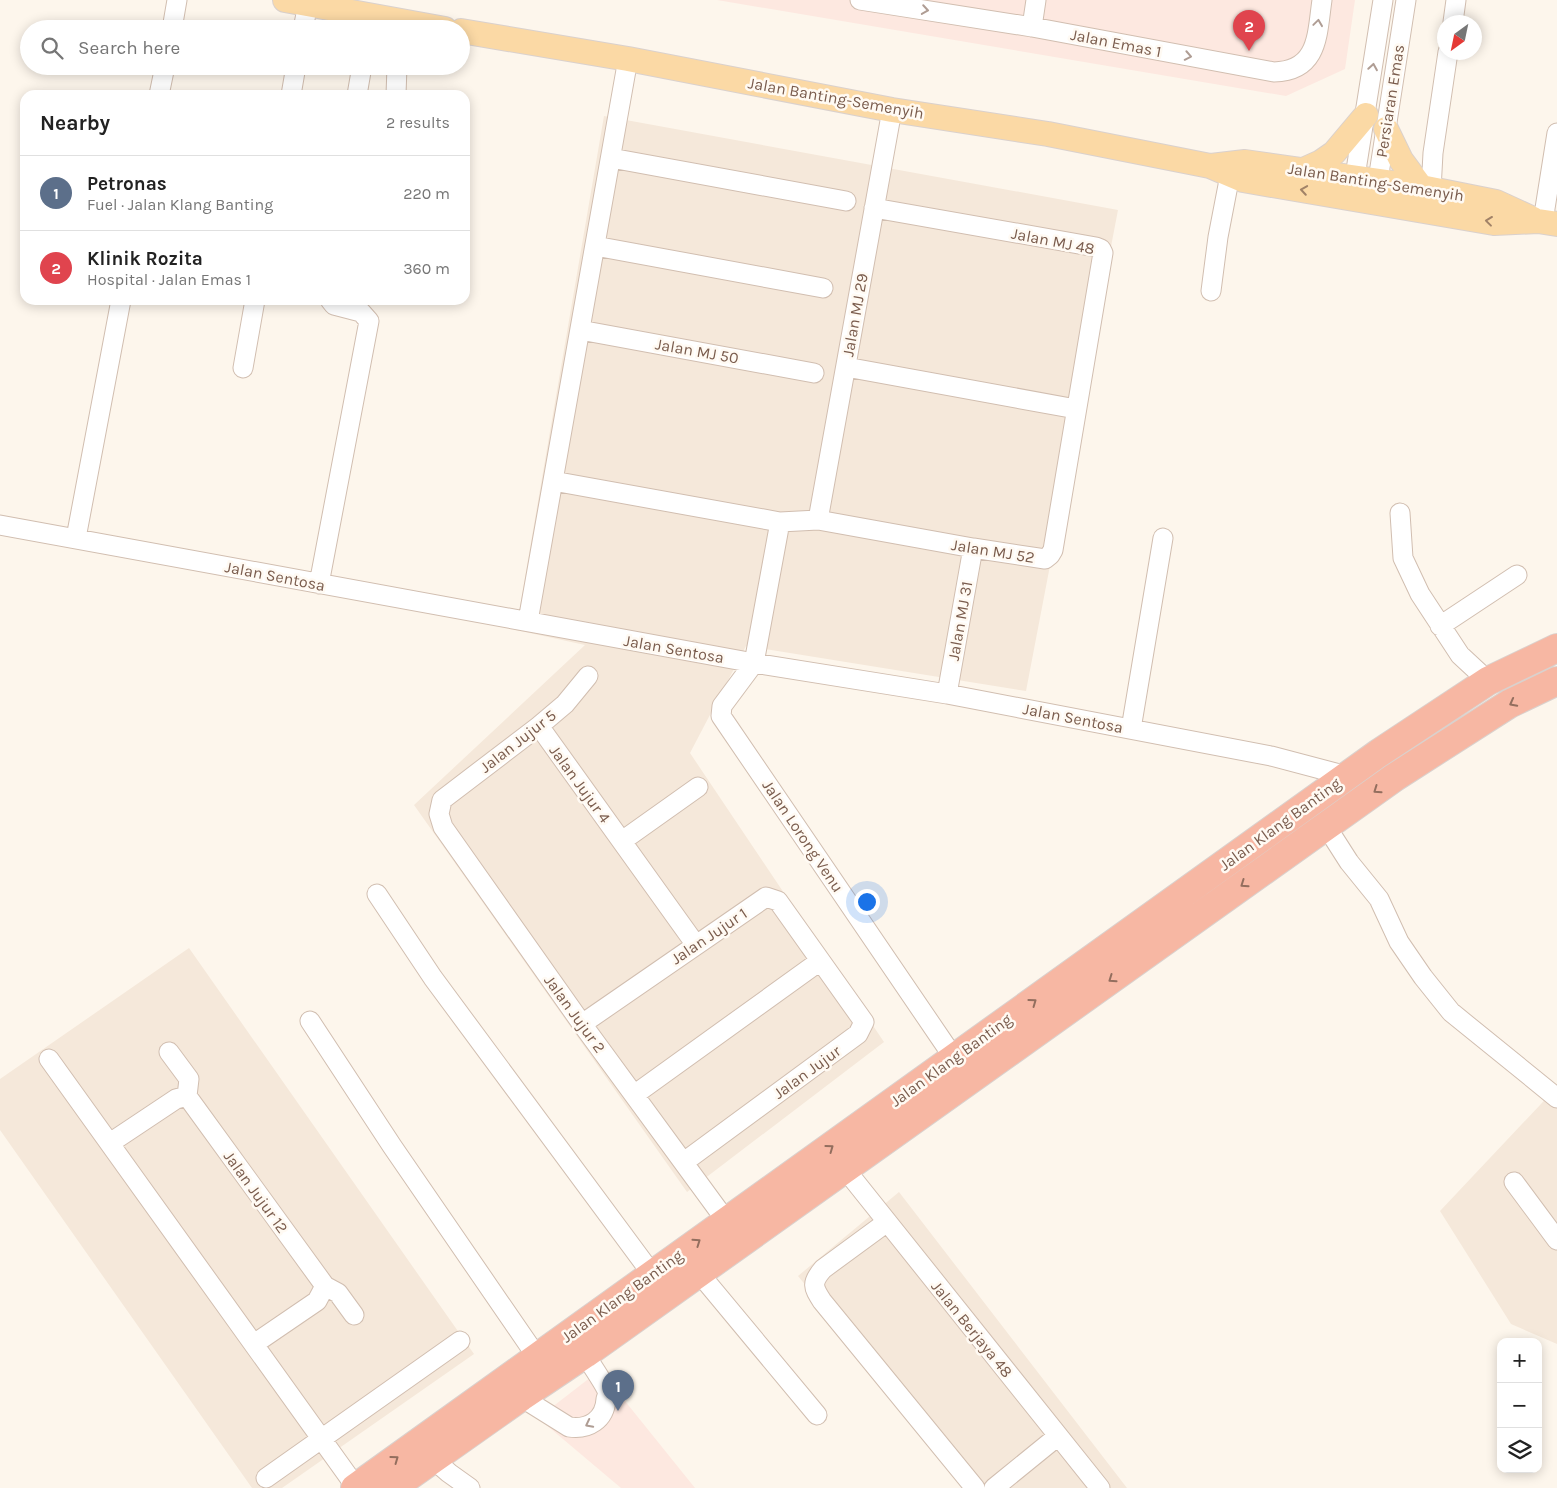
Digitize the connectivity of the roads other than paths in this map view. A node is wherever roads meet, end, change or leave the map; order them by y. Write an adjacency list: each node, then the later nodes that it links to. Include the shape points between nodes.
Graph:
1 (177, 0): 10 (street)
2 (860, 0): 13 (street, Jalan Emas 1, one-way to 13)
3 (1036, 0): 13 (street)
4 (1322, 0): 13 (street, Jalan Emas 1, one-way to 4, via 1284,72 1302,64 1311,55)
5 (1384, 0): 26 (street, Persiaran Emas, one-way to 5)
6 (1406, 0): 27 (street, Persiaran Emas)
7 (1456, 0): 9 (street)
8 (297, 2): 11 (street); 12 (main road)
9 (1454, 15)
10 (174, 20)
11 (301, 20)
12 (361, 20)
13 (1032, 27)
14 (470, 34): 15 (main road, Jalan Banting-Semenyih)
15 (628, 60): 25 (main road, Jalan Banting-Semenyih); 29 (street)
16 (1447, 60): 32 (street)
17 (163, 75): 21 (street)
18 (294, 75): 22 (street)
19 (360, 75): 23 (street)
20 (397, 75): 24 (street)
21 (160, 90)
22 (292, 90)
23 (358, 90)
24 (396, 90)
25 (892, 110): 30 (main road, Jalan Banting-Semenyih, via 1048,134); 35 (street, Jalan MJ 29)
26 (1366, 115): 31 (main road, via 1334,153); 33 (street, Persiaran Emas)
27 (1386, 129): 32 (main road, via 1401,160); 33 (street, Persiaran Emas)
28 (1557, 133): 36 (street)
29 (610, 158): 34 (street); 37 (street)
30 (1220, 170): 31 (main road, Jalan Banting-Semenyih, via 1245,162); 33 (main road, Jalan Banting-Semenyih, one-way to 30, via 1243,180); 39 (street, via 1218,237)
31 (1301, 171): 33 (main road, Jalan Banting-Semenyih)
32 (1426, 188): 33 (main road, Jalan Banting-Semenyih); 36 (main road, Jalan Banting-Semenyih, via 1496,202)
33 (1365, 190): 36 (main road, Jalan Banting-Semenyih, one-way to 33, via 1494,223)
34 (846, 201)
35 (874, 208): 44 (street, Jalan MJ 29); 47 (street, Jalan MJ 48, via 1101,249 1103,253)
36 (1546, 222)
37 (595, 246): 38 (street); 43 (street)
38 (823, 288)
39 (1211, 291)
40 (120, 305): 53 (street)
41 (254, 305): 45 (street)
42 (334, 305): 57 (street, via 361,312 369,321)
43 (580, 330): 46 (street, Jalan MJ 50); 48 (street)
44 (846, 367): 47 (street); 50 (street, Jalan MJ 29)
45 (243, 368)
46 (814, 373)
47 (1076, 409): 55 (street, Jalan MJ 52, via 1050,555 1045,559)
48 (553, 481): 51 (street); 58 (street)
49 (1400, 513): 59 (street, via 1403,558)
50 (818, 520): 51 (street, Jalan MJ 52); 55 (street, Jalan MJ 52)
51 (780, 522): 61 (street)
52 (0, 525): 53 (street, Jalan Sentosa)
53 (76, 538): 57 (street, Jalan Sentosa)
54 (1163, 538): 67 (street)
55 (973, 548): 65 (street, Jalan MJ 31)
56 (1517, 575): 59 (street)
57 (319, 584): 58 (street, Jalan Sentosa)
58 (528, 621): 61 (street, Jalan Sentosa)
59 (1440, 626): 63 (street, via 1460,655)
60 (1557, 648): 63 (highway, Jalan Klang Banting)
61 (754, 663): 65 (street, Jalan Sentosa); 79 (street, Jalan Lorong Venu, via 722,706 721,716)
62 (588, 676): 66 (street, Jalan Jujur 5, via 565,704)
63 (1488, 681): 68 (highway, Jalan Klang Banting)
64 (1557, 681): 71 (highway, Jalan Klang Banting, one-way to 71, via 1509,704)
65 (947, 694): 67 (street, Jalan Sentosa)
66 (539, 726): 70 (street, Jalan Jujur 5); 72 (street, Jalan Jujur 4)
67 (1131, 729): 68 (street, Jalan Sentosa, via 1271,756)
68 (1346, 776): 79 (highway, Jalan Klang Banting, one-way to 68)
69 (698, 787): 72 (street)
70 (442, 800): 77 (street, Jalan Jujur 2, via 439,814 443,828)
71 (1326, 826): 82 (street, via 1348,862 1379,899 1399,942 1451,1012); 86 (highway, Jalan Klang Banting, one-way to 86)
72 (622, 841): 74 (street, Jalan Jujur 4)
73 (377, 894): 91 (street, via 433,978)
74 (696, 945): 75 (street, Jalan Jujur 1, via 766,897 778,901); 77 (street, Jalan Jujur 1)
75 (820, 961): 81 (street); 85 (street, Jalan Jujur, via 864,1022 858,1034)
76 (310, 1022): 98 (street)
77 (582, 1024): 81 (street, Jalan Jujur 2)
78 (170, 1052): 83 (street, via 189,1079)
79 (954, 1058): 88 (highway, Jalan Klang Banting, one-way to 79)
80 (49, 1059): 84 (street)
81 (634, 1095): 85 (street, Jalan Jujur 2)
82 (1556, 1095)
83 (187, 1096): 84 (street, via 176,1099); 93 (street, Jalan Jujur 12)
84 (110, 1143): 96 (street)
85 (684, 1162): 88 (street, Jalan Jujur 2)
86 (845, 1169): 89 (street, Jalan Berjaya 48); 92 (highway, Jalan Klang Banting)
87 (1514, 1182): 90 (street)
88 (727, 1222): 91 (highway, Jalan Klang Banting, one-way to 88)
89 (886, 1222): 101 (street, Jalan Berjaya 48); 108 (street, via 823,1268 814,1284 815,1290)
90 (1557, 1240)
91 (652, 1274): 98 (highway, Jalan Klang Banting)
92 (703, 1278): 97 (highway, Jalan Klang Banting); 100 (street)
93 (325, 1286): 94 (street, Jalan Jujur 12, via 338,1293); 96 (street, via 317,1301)
94 (354, 1315)
95 (460, 1341): 102 (street)
96 (254, 1344): 102 (street)
97 (585, 1354): 99 (highway, Jalan Klang Banting); 99 (street, one-way to 99, via 607,1391 601,1417 589,1426 569,1427)
98 (537, 1357): 105 (highway, Jalan Klang Banting, one-way to 98)
99 (521, 1397): 103 (highway, Jalan Klang Banting)
100 (818, 1415)
101 (1058, 1436): 109 (street); 110 (street, Jalan Berjaya 48)
102 (322, 1439): 104 (street); 105 (street)
103 (433, 1459): 106 (highway, Jalan Klang Banting); 107 (street)
104 (266, 1478)
105 (356, 1488)
106 (392, 1488)
107 (470, 1488)
108 (975, 1488)
109 (994, 1488)
110 (1100, 1488)

